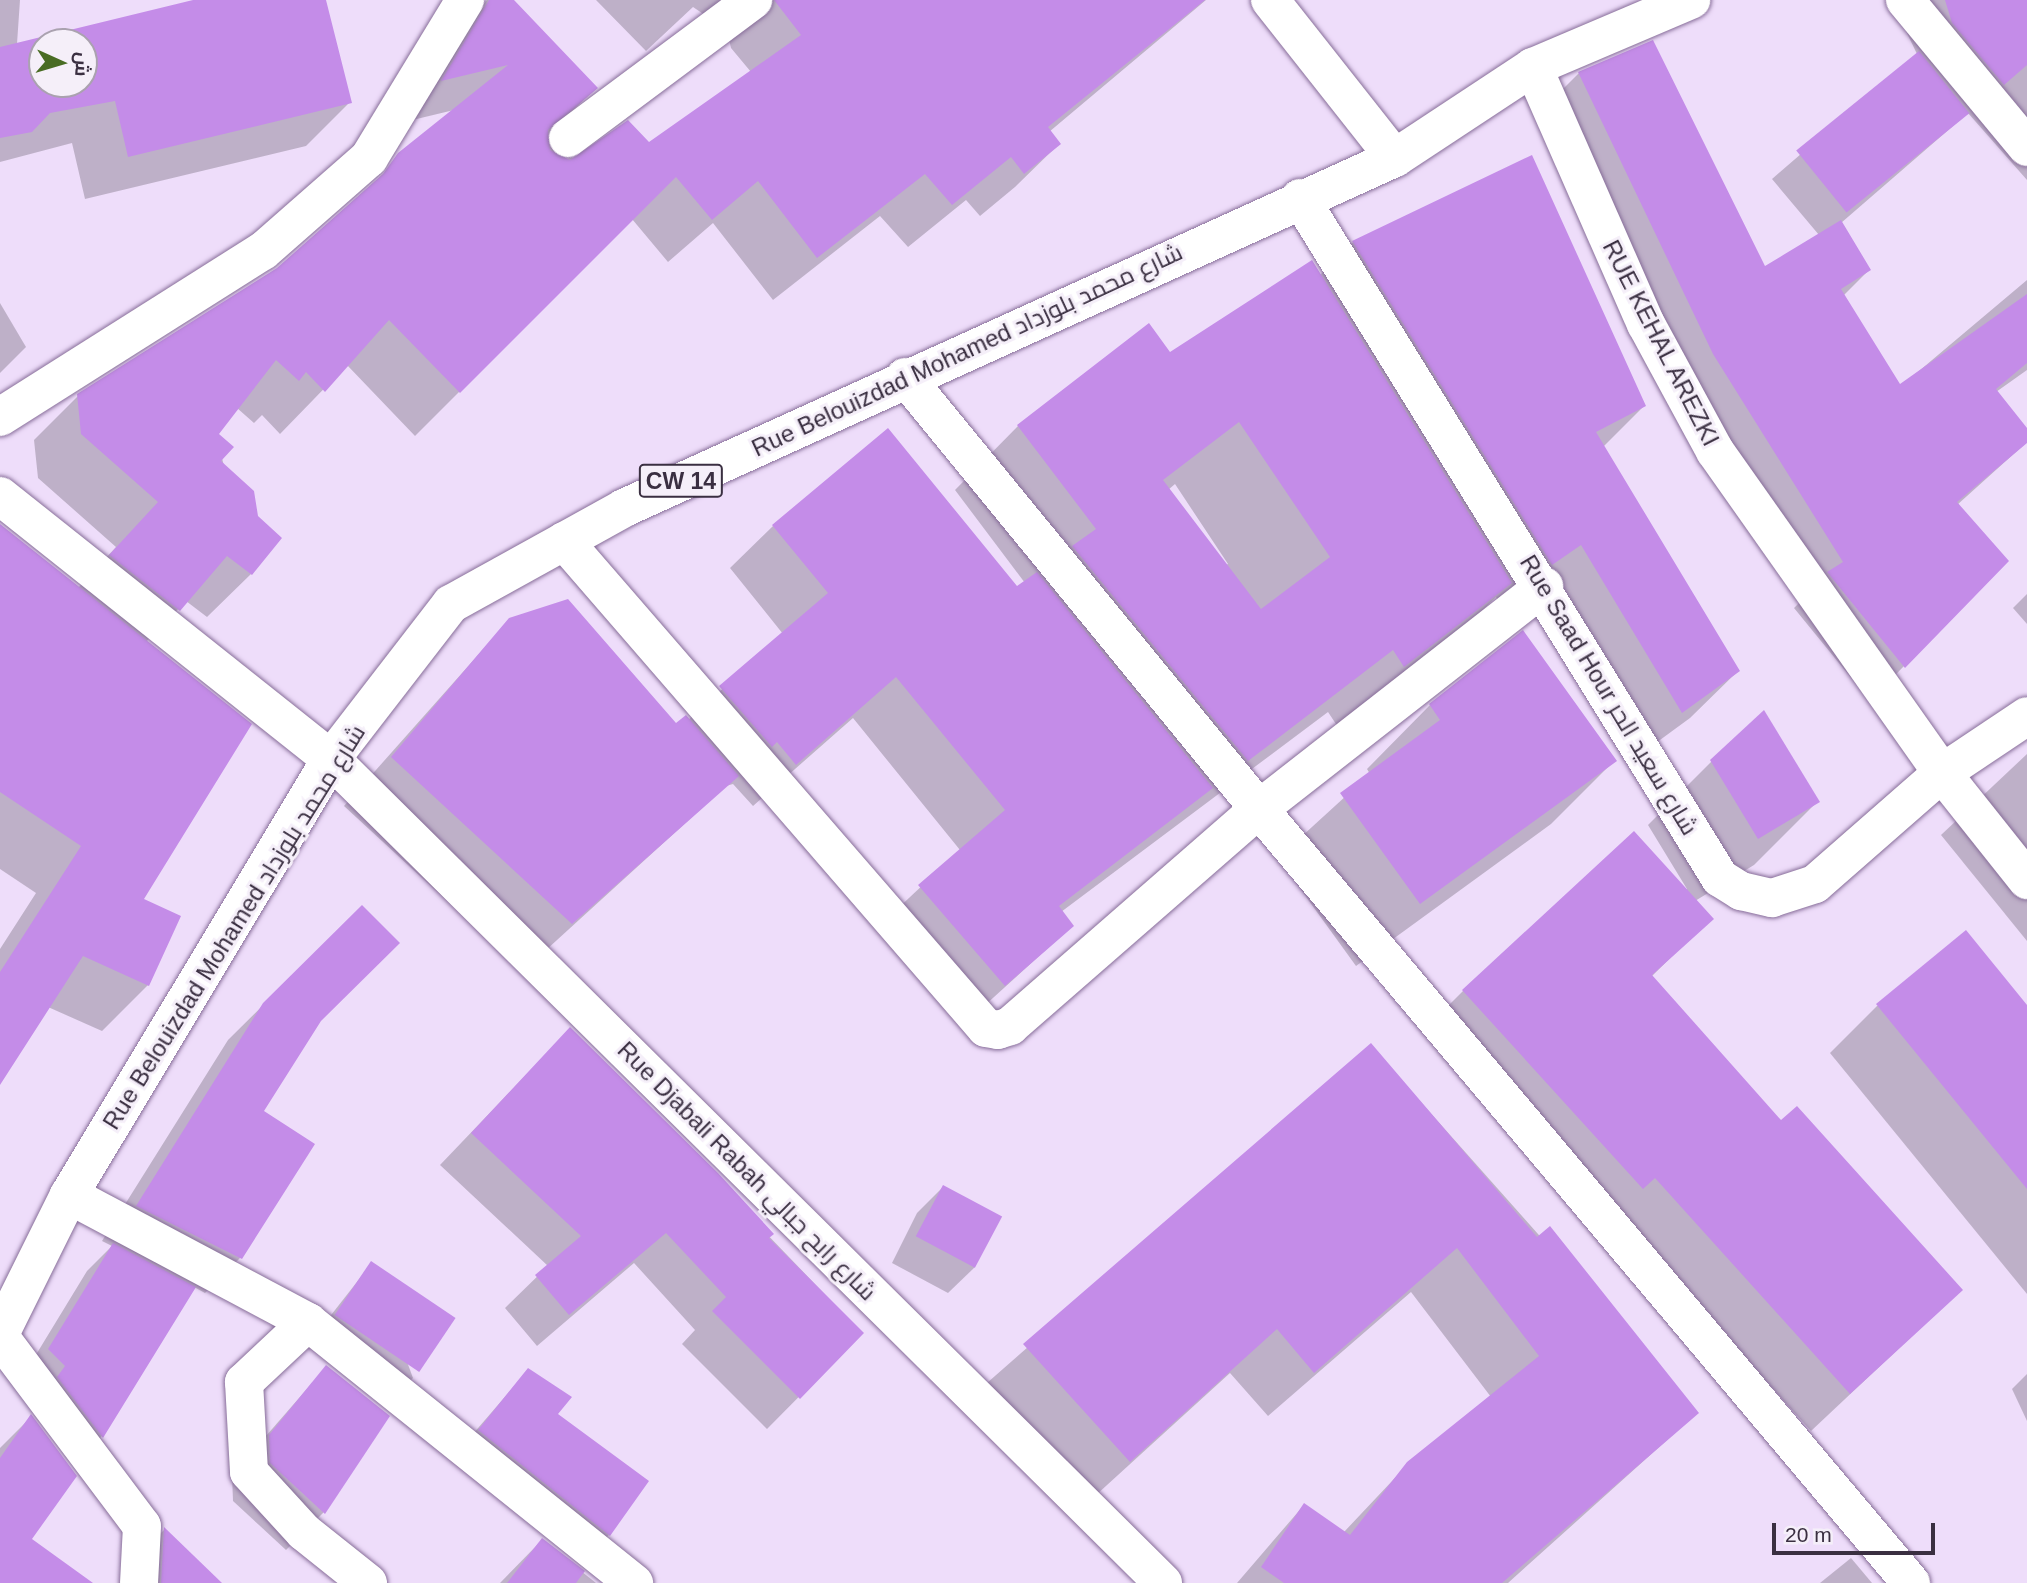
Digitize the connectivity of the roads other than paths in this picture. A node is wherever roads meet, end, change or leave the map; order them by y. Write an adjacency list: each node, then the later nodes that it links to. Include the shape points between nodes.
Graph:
1 (465, 0): 12 (street, via 369,158 263,251)
2 (753, 0): 7 (street)
3 (1270, 0): 9 (street)
4 (1691, 0): 6 (street, Rue Belouizdad Mohamed شارع محمد بلوزداد / CW 14)
5 (1905, 0): 8 (street)
6 (1533, 67): 9 (street, Rue Belouizdad Mohamed شارع محمد بلوزداد / CW 14); 18 (street, RUE KEHAL AREZKI, via 1646,324 1714,451)
7 (568, 138)
8 (2027, 148)
9 (1395, 158): 10 (street, Rue Belouizdad Mohamed شارع محمد بلوزداد / CW 14)
10 (1300, 198): 11 (street, Rue Belouizdad Mohamed شارع محمد بلوزداد / CW 14); 15 (street, Rue Saad Hour شارع سعيد الحر)
11 (905, 377): 14 (street, Rue Belouizdad Mohamed شارع محمد بلوزداد / CW 14); 19 (street)
12 (0, 417)
13 (0, 496): 17 (street, Rue Djabali Rabah شارع رابح جبالي)
14 (564, 541): 17 (street, Rue Belouizdad Mohamed شارع محمد بلوزداد / CW 14, via 451,604); 19 (street, via 986,1028 1010,1026)
15 (1544, 586): 18 (street, Rue Saad Hour شارع سعيد الحر, via 1720,878 1741,891 1772,898 1815,884); 19 (street)
16 (2027, 716): 18 (street, Rue Saad Hour شارع سعيد الحر)
17 (331, 759): 21 (street, Rue Belouizdad Mohamed شارع محمد بلوزداد / CW 14); 27 (street, Rue Djabali Rabah شارع رابح جبالي)
18 (1942, 773): 20 (street, RUE KEHAL AREZKI)
19 (1259, 810): 28 (street)
20 (2027, 880)
21 (69, 1195): 22 (street); 23 (street, Rue Belouizdad Mohamed شارع محمد بلوزداد / CW 14)
22 (308, 1322): 25 (street, via 244,1382 249,1472 304,1532); 26 (street)
23 (0, 1336): 24 (street, via 142,1526)
24 (139, 1583)
25 (368, 1583)
26 (634, 1583)
27 (1163, 1583)
28 (1911, 1583)

